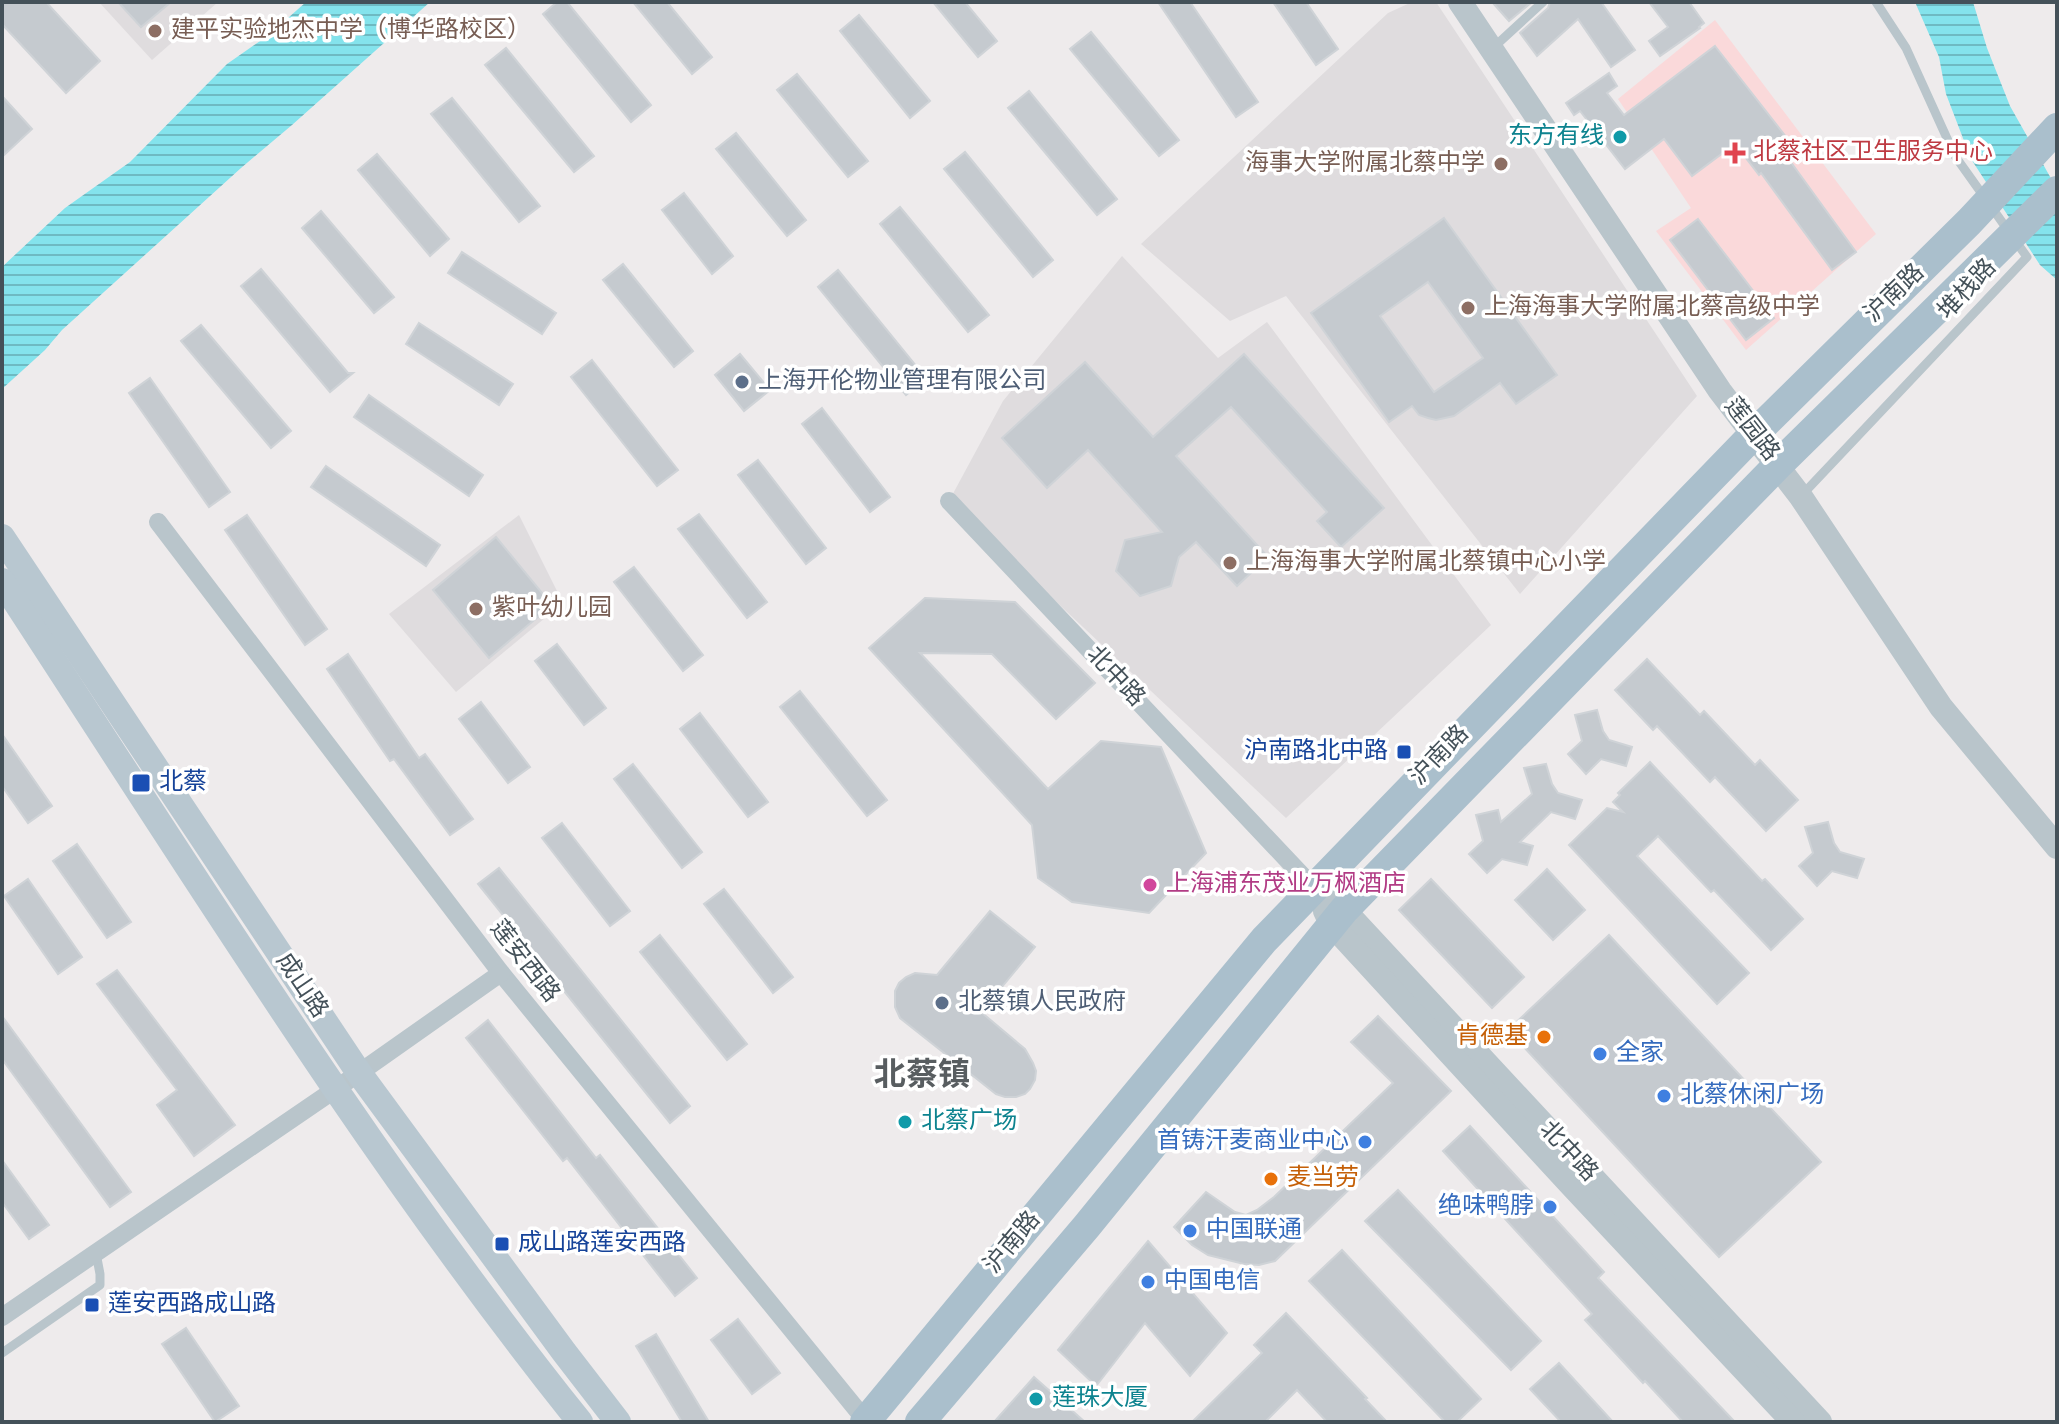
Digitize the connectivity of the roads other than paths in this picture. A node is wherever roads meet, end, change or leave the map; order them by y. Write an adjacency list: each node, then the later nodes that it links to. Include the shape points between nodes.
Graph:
1 (1460, 2): 4 (street, 莲园路)
2 (1543, 2): 4 (lane)
3 (1876, 2): 9 (lane, 堆栈路, via 1906,48 1955,156 2027,257)
4 (1491, 49): 7 (street, 莲园路)
5 (2050, 134): 7 (main road, 沪南路, via 1969,222)
6 (2057, 191): 8 (main road, 沪南路)
7 (1753, 435): 8 (street, 莲园路); 15 (main road, 沪南路)
8 (1778, 465): 9 (street, 莲园路); 16 (main road, 沪南路)
9 (1801, 497): 14 (street, 莲园路, via 1941,707)
10 (949, 501): 15 (street, 北中路)
11 (158, 522): 17 (street, 莲安西路)
12 (2, 537): 18 (main road, 成山路)
13 (2, 581): 19 (main road, 成山路)
14 (2056, 843)
15 (1313, 887): 16 (street, 北中路); 25 (main road, 沪南路)
16 (1337, 917): 26 (main road, 沪南路); 27 (street, 北中路, via 1569,1183); 28 (street, 北中路)
17 (501, 973): 18 (street); 25 (street, 莲安西路)
18 (359, 1073): 19 (street); 24 (main road, 成山路)
19 (335, 1089): 20 (street); 23 (main road, 成山路)
20 (96, 1253): 21 (street); 22 (lane, via 100,1285)
21 (2, 1317)
22 (2, 1353)
23 (580, 1422)
24 (618, 1422)
25 (866, 1422)
26 (920, 1422)
27 (1793, 1422)
28 (1820, 1422)

